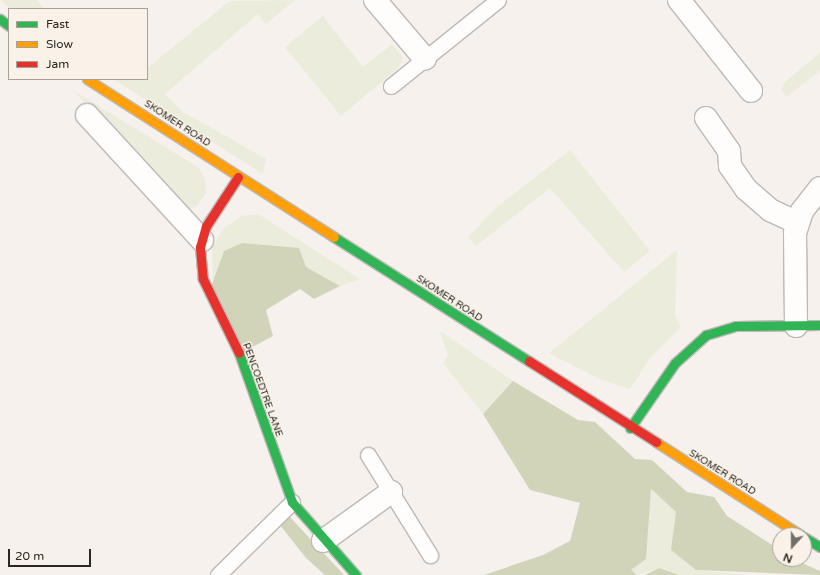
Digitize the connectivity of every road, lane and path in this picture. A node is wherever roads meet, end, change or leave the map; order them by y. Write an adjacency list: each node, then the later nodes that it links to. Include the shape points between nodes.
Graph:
1 (375, 0): 6 (street)
2 (498, 0): 6 (lane)
3 (679, 0): 9 (street)
4 (0, 19): 5 (street)
5 (8, 25)
6 (425, 59): 8 (lane)
7 (90, 80): 12 (street, SKOMER ROAD)
8 (392, 86)
9 (751, 91)
10 (87, 115): 15 (street)
11 (706, 118): 14 (street, via 729,151 730,166 746,188 770,210)
12 (238, 177): 15 (street, PENCOEDTRE LANE, via 214,211); 18 (street, SKOMER ROAD)
13 (820, 188): 14 (street, via 809,198)
14 (798, 223): 17 (street, via 794,245)
15 (202, 240): 21 (street, PENCOEDTRE LANE, via 200,262 203,279 240,356)
16 (820, 325): 17 (street)
17 (796, 326): 18 (street, via 736,326 706,335 675,363)
18 (630, 428): 22 (street, SKOMER ROAD)
19 (368, 455): 20 (lane)
20 (391, 492): 23 (street); 24 (lane)
21 (292, 502): 23 (street, PENCOEDTRE LANE); 25 (lane)
22 (787, 527)
23 (323, 541): 26 (street, PENCOEDTRE LANE)
24 (430, 555)
25 (218, 575)
26 (356, 575)

